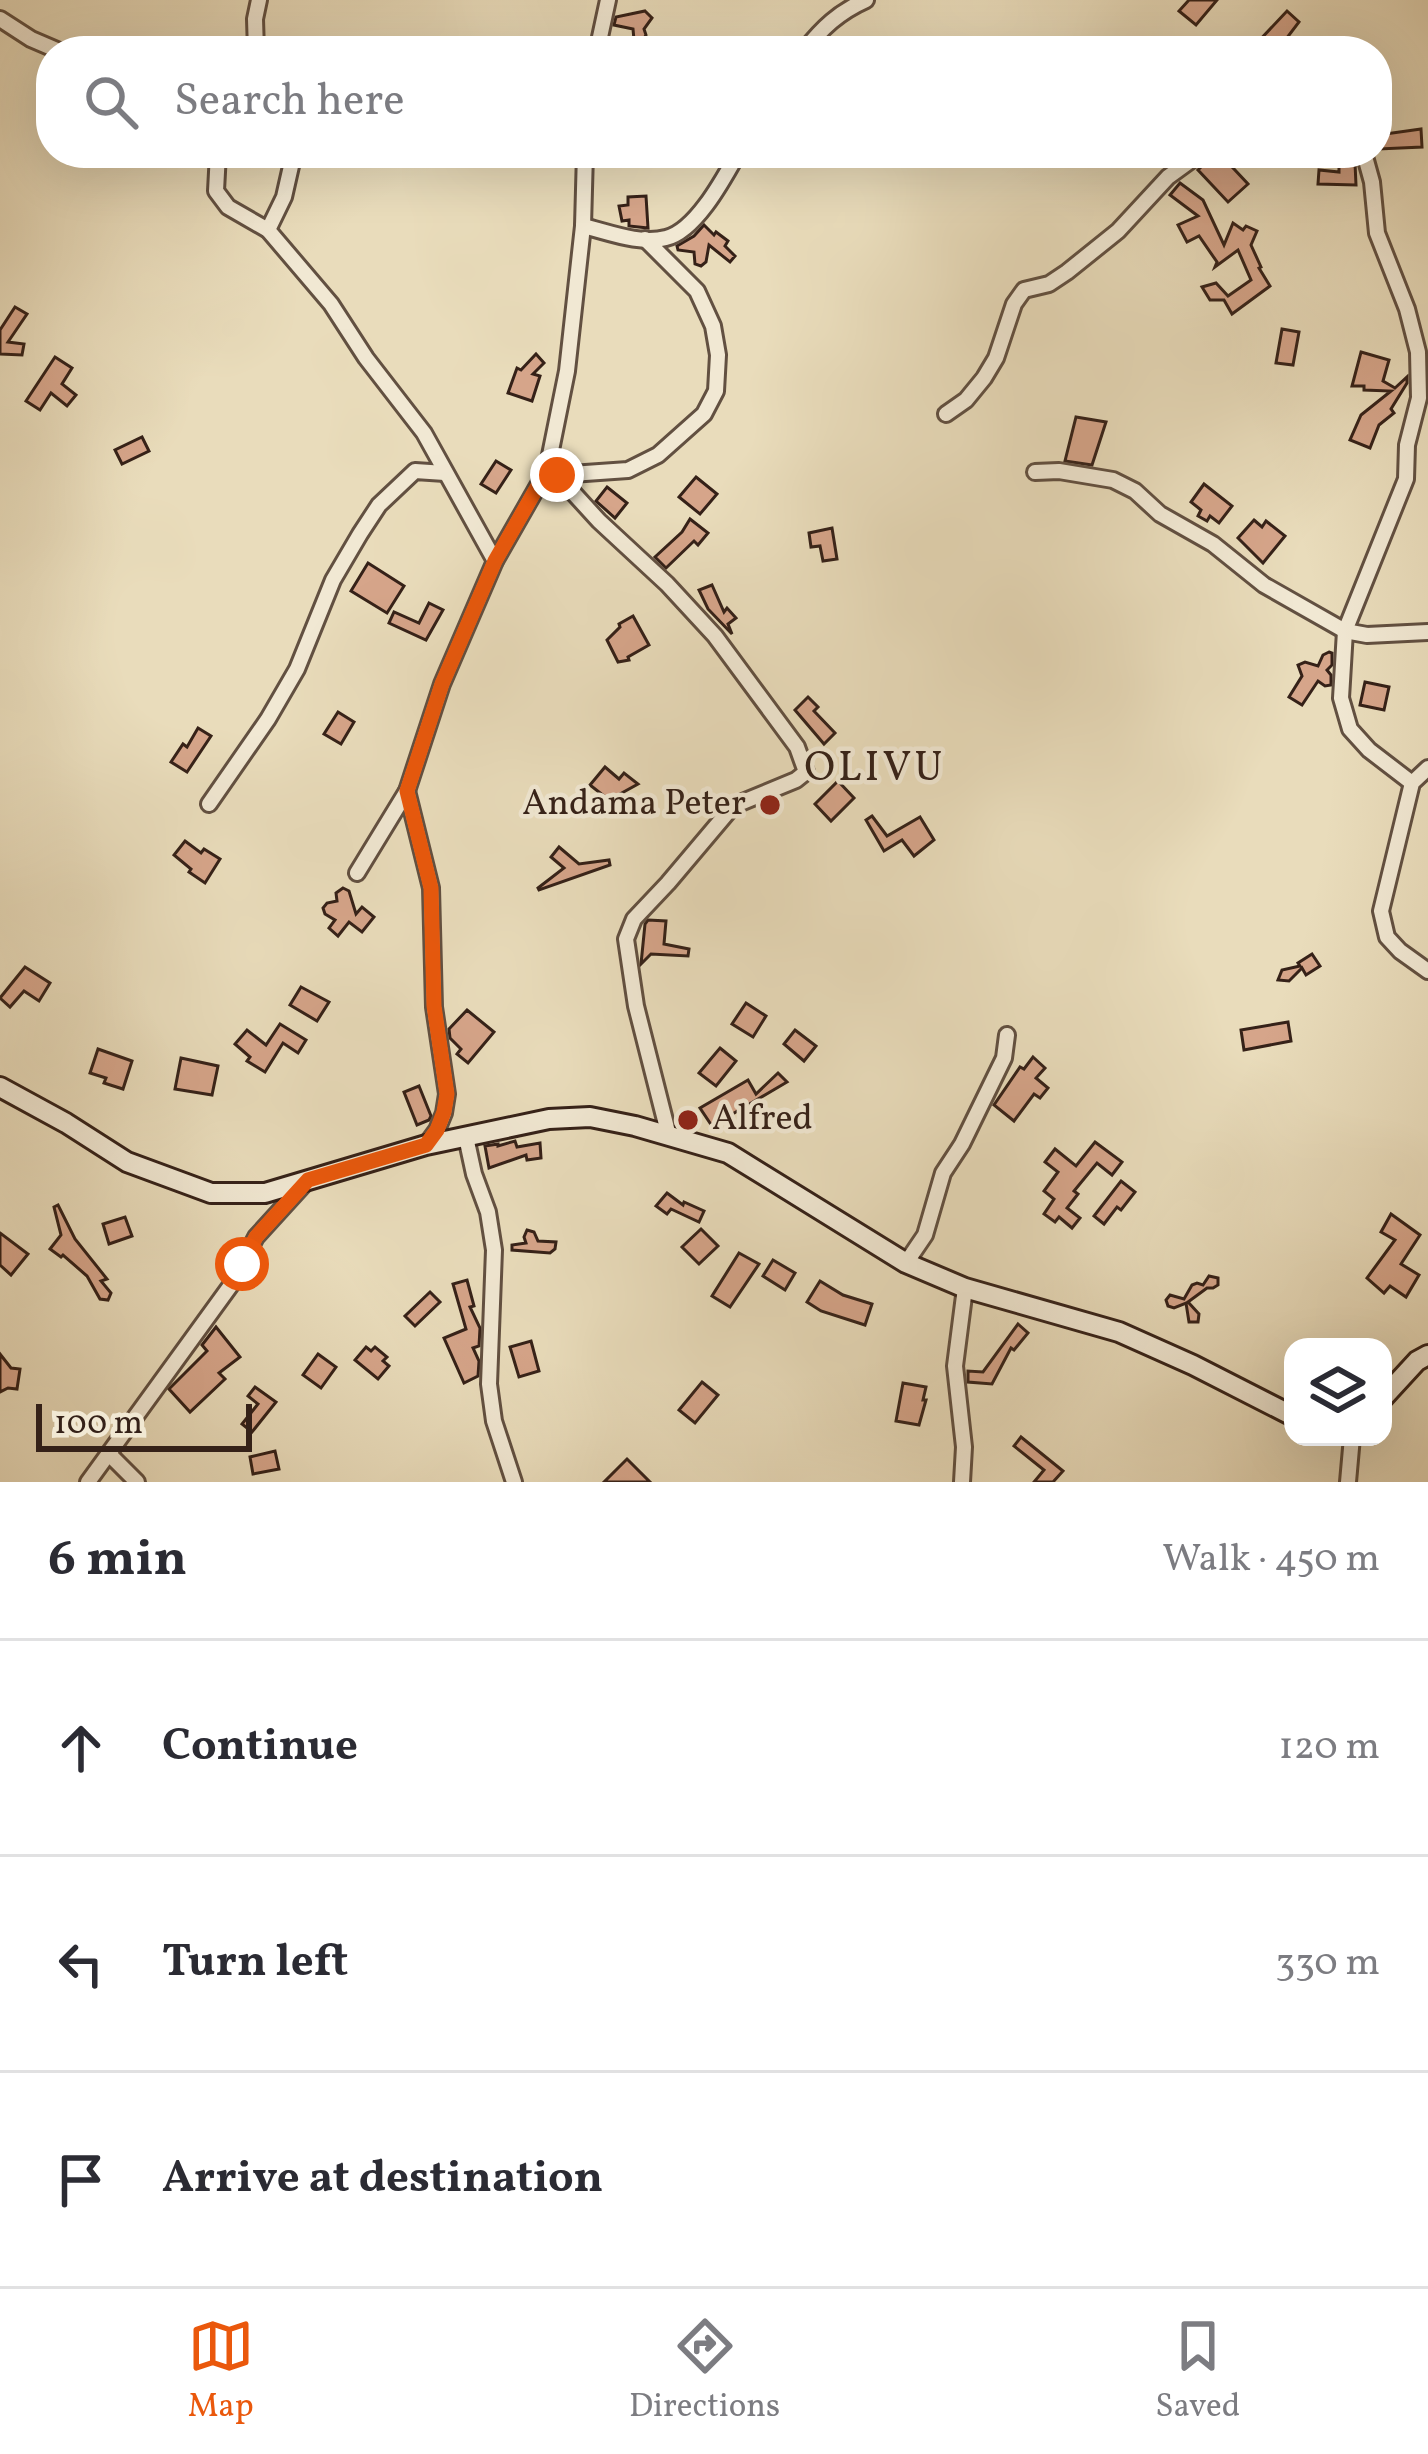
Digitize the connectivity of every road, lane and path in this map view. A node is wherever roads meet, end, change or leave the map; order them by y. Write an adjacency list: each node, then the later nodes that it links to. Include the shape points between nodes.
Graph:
1 (259, 0): 5 (street)
2 (608, 0): 6 (street)
3 (866, 0): 7 (street)
4 (0, 19): 8 (street)
5 (256, 36)
6 (600, 36)
7 (816, 36)
8 (36, 41)
9 (217, 168): 16 (street, via 216,191 228,207)
10 (291, 168): 16 (street)
11 (585, 168): 15 (street)
12 (728, 168): 17 (street, via 684,229)
13 (1180, 168): 18 (street, via 1067,272 1024,290 997,358)
14 (1368, 168): 23 (street, via 1377,233 1418,352 1419,398 1406,479)
15 (583, 226): 17 (street); 20 (street)
16 (268, 230): 19 (street, via 331,304)
17 (645, 239): 20 (street, via 697,291 713,326 716,391 704,414 628,470)
18 (946, 414)
19 (445, 472): 22 (street); 28 (street, via 415,472 380,505 333,580 268,719)
20 (552, 472): 22 (street); 33 (street, via 715,635 797,747 806,772 733,806 628,930 636,1006)
21 (1035, 472): 23 (street, via 1113,480 1135,491 1264,585)
22 (495, 561): 27 (street)
23 (1345, 631): 24 (street); 26 (street, via 1341,698 1350,728)
24 (1428, 632)
25 (1428, 768): 26 (street)
26 (1412, 783): 30 (street, via 1382,911 1387,937)
27 (407, 791): 29 (street); 35 (street, via 431,888 434,1006 447,1094)
28 (209, 804)
29 (357, 873)
30 (1428, 971)
31 (1007, 1035): 37 (street, via 1004,1058)
32 (0, 1087): 36 (street, via 127,1162 211,1193 265,1192)
33 (669, 1136): 34 (street, via 590,1117); 37 (street, via 728,1154)
34 (466, 1137): 35 (street); 46 (street, via 494,1250 489,1384)
35 (426, 1145): 36 (street)
36 (308, 1180): 43 (street, via 256,1237 231,1285)
37 (906, 1263): 38 (street)
38 (965, 1288): 41 (street, via 1119,1332); 47 (street, via 956,1366)
39 (1428, 1355): 40 (street)
40 (1392, 1388)
41 (1284, 1411)
42 (1351, 1446): 48 (street)
43 (109, 1454): 44 (street); 45 (street)
44 (88, 1482)
45 (137, 1482)
46 (514, 1482)
47 (962, 1482)
48 (1348, 1482)

